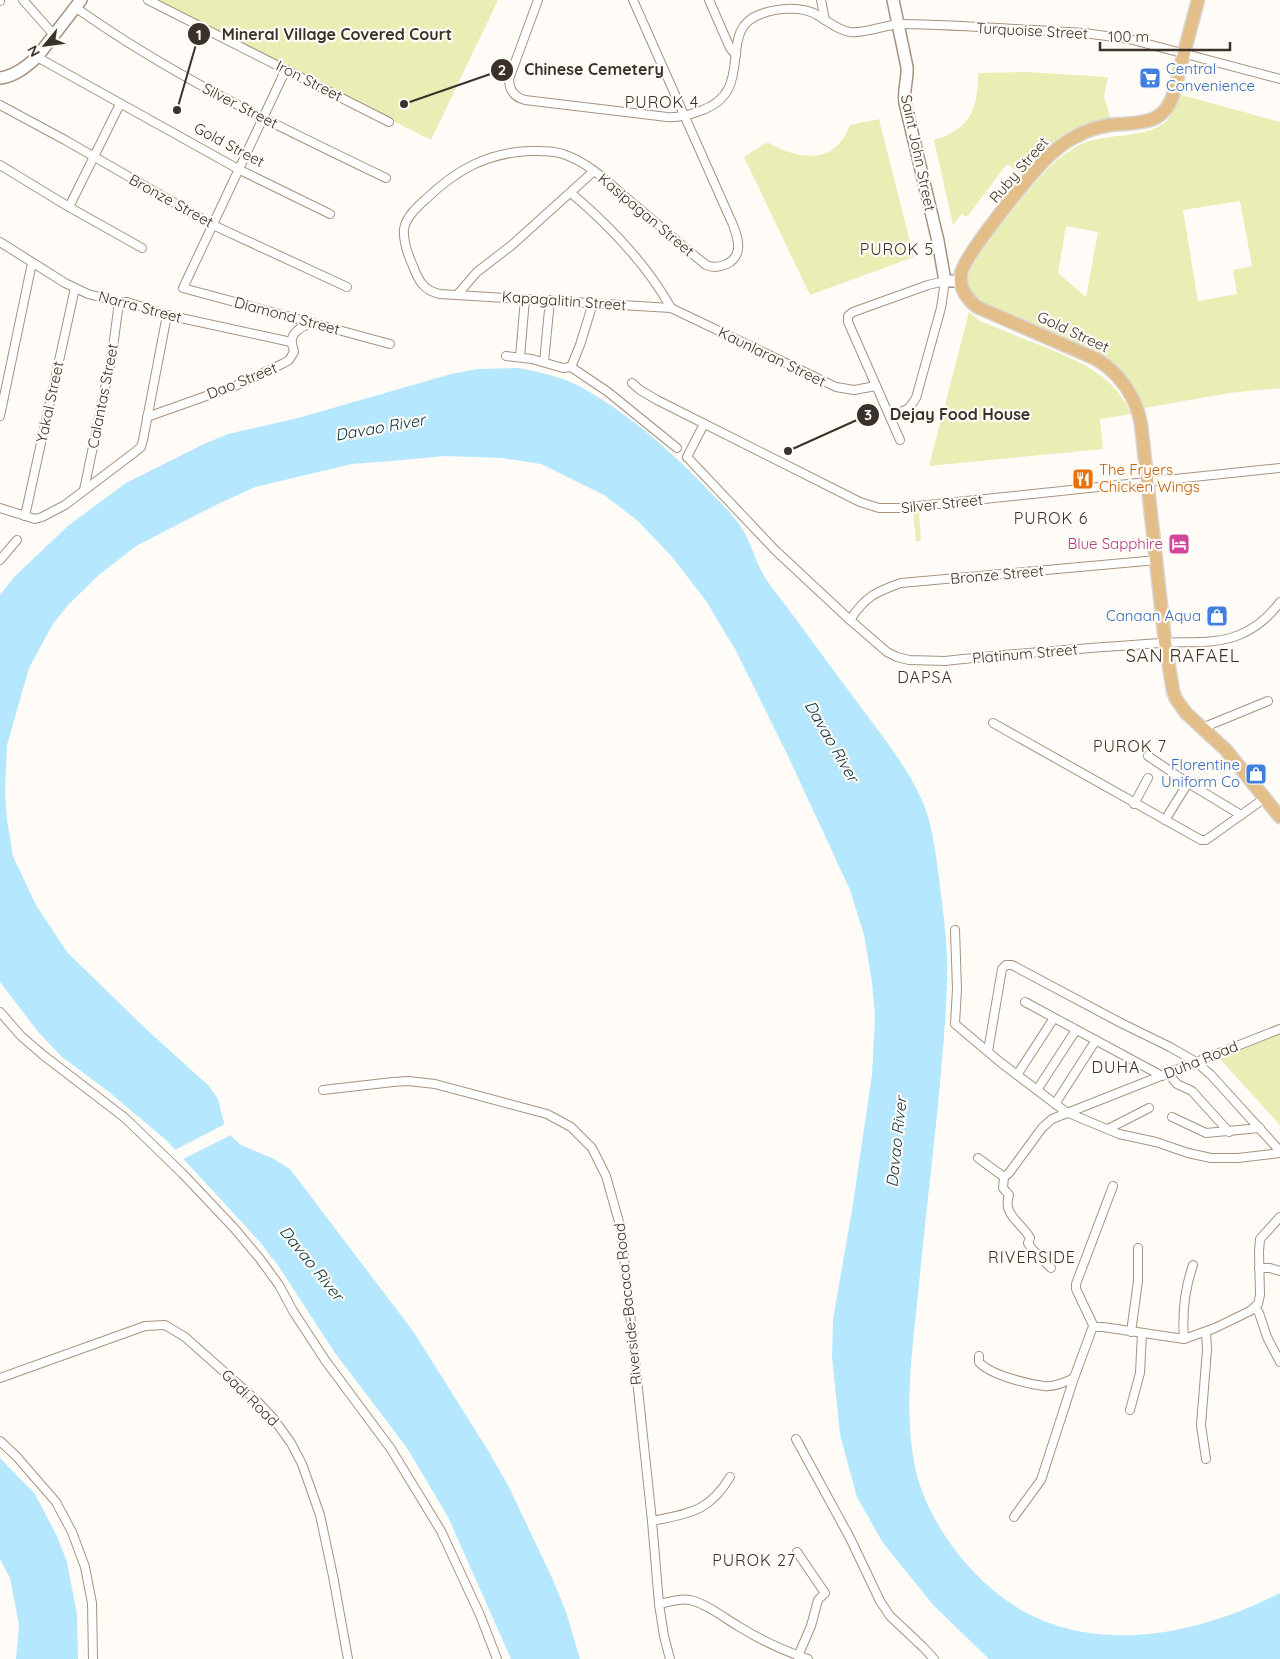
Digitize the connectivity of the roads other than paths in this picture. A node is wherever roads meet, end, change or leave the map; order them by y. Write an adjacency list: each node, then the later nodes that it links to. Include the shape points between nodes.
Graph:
1 (24, 0): 12 (street)
2 (148, 0): 16 (street, Iron Street)
3 (538, 0): 21 (street, Turquoise Street, via 510,74 509,87 516,96 525,100 667,117)
4 (633, 0): 21 (street, Kasipagan Street)
5 (709, 0): 14 (street)
6 (821, 0): 10 (street)
7 (893, 0): 11 (street, Saint John Street)
8 (1198, 0): 13 (main road, Ruby Street)
9 (78, 3): 12 (street); 22 (street, Silver Street, via 103,26 217,95)
10 (826, 20): 11 (street, Turquoise Street, via 851,32); 14 (street, Turquoise Street, via 800,9 760,14 742,28 736,43)
11 (899, 24): 13 (street, Turquoise Street, via 1094,34 1129,39); 36 (street, Saint John Street, via 907,74 905,103)
12 (54, 35): 15 (street)
13 (1184, 54): 18 (street, Turquoise Street); 37 (main road, Ruby Street, via 1171,102 1163,112 1145,122 1109,125 1085,132 1051,153 972,252 963,267)
14 (736, 55): 21 (street, Turquoise Street, via 731,83 723,97 713,106)
15 (37, 57): 17 (street, via 13,75); 19 (street, Gold Street)
16 (286, 69): 22 (street); 23 (street, Iron Street)
17 (0, 78)
18 (1280, 79)
19 (120, 104): 24 (street); 26 (street, Gold Street)
20 (0, 105): 24 (street, Bronze Street)
21 (686, 116): 27 (street, Kasipagan Street, via 736,236 738,252 730,262 712,268 706,265)
22 (263, 118): 26 (street); 28 (street, Silver Street)
23 (389, 122)
24 (94, 157): 30 (street); 32 (street, Bronze Street)
25 (0, 165): 30 (street)
26 (240, 170): 31 (street, Gold Street); 32 (street)
27 (594, 171): 29 (street); 40 (street, Kasipagan Street, via 573,158 554,152 510,152 478,162 432,193 406,222 408,255 426,288 440,294)
28 (386, 178)
29 (571, 193): 40 (street, via 477,272); 45 (street, via 615,234)
30 (69, 207): 34 (street)
31 (330, 214)
32 (213, 225): 38 (street, Bronze Street); 47 (street, Diamond Street, via 184,288)
33 (0, 242): 35 (street, Narra Street)
34 (142, 248)
35 (32, 263): 39 (street, Narra Street); 56 (street)
36 (945, 281): 37 (street); 55 (street, via 848,316); 58 (street, via 941,308 916,398 909,408)
37 (961, 281): 63 (main road, Gold Street, via 966,296 977,307 1086,354 1113,371 1131,394 1139,412)
38 (347, 287)
39 (75, 288): 43 (street, Narra Street); 66 (street, Yakal Street)
40 (457, 295): 41 (street, Kapagalitin Street)
41 (525, 299): 42 (street, Kapagalitin Street); 51 (street)
42 (550, 300): 44 (street, Kapagalitin Street); 52 (street)
43 (119, 302): 46 (street, Narra Street); 64 (street, Calantas Street, via 111,363)
44 (593, 303): 45 (street, Kapagalitin Street); 53 (street)
45 (672, 308): 55 (street, Kaunlaran Street, via 836,387 854,390)
46 (167, 315): 48 (street, Narra Street); 57 (street)
47 (312, 322): 48 (street, Dao Street, via 296,332); 49 (street, Diamond Street)
48 (291, 342): 57 (street, Dao Street, via 294,352 284,363 240,384)
49 (390, 344)
50 (506, 356): 51 (street)
51 (520, 357): 52 (street)
52 (544, 362): 53 (street)
53 (571, 367): 61 (street, via 608,392)
54 (632, 383): 59 (street, Silver Street, via 649,396)
55 (876, 386): 58 (street)
56 (0, 416)
57 (146, 417): 64 (street, via 141,447)
58 (890, 417): 60 (street)
59 (704, 424): 63 (street, Silver Street, via 854,499 879,508); 71 (street, Platinum Street, via 687,457 775,550)
60 (900, 440)
61 (677, 448)
62 (1280, 468): 63 (street, Silver Street)
63 (1149, 483): 69 (main road, Gold Street)
64 (84, 490): 66 (street, via 42,517)
65 (0, 508): 66 (street)
66 (25, 516)
67 (17, 540): 68 (street)
68 (0, 560)
69 (1157, 560): 71 (street, Bronze Street, via 901,584 868,597); 72 (main road, Gold Street)
70 (1280, 602): 72 (street, Platinum Street, via 1267,618 1238,636 1207,642)
71 (850, 620): 72 (street, Platinum Street, via 887,652 909,660 945,661)
72 (1165, 642): 75 (main road, Gold Street, via 1176,699)
73 (1268, 701): 75 (street)
74 (993, 723): 80 (street)
75 (1202, 728): 79 (main road, Gold Street, via 1226,750)
76 (1148, 756): 78 (street)
77 (1148, 778): 80 (street)
78 (1188, 783): 81 (street); 83 (street)
79 (1265, 798): 81 (street); 82 (main road, Gold Street)
80 (1134, 804): 83 (street)
81 (1241, 814): 83 (street, via 1203,840)
82 (1280, 817)
83 (1165, 820)
84 (955, 930): 91 (street, via 957,989 954,1021)
85 (1025, 1002): 87 (street)
86 (0, 1012): 136 (street, via 43,1055 132,1124 182,1173 260,1259 325,1360 391,1449 441,1531)
87 (1054, 1018): 89 (street); 94 (street)
88 (1280, 1029): 92 (street, Duha Road)
89 (1076, 1030): 90 (street); 96 (street)
90 (1096, 1040): 93 (street); 97 (street)
91 (988, 1051): 92 (street, via 1002,969 1010,964); 94 (street)
92 (1196, 1062): 93 (street, Duha Road); 101 (street)
93 (1165, 1074): 99 (street, Duha Road); 103 (street, via 1192,1091)
94 (1017, 1075): 96 (street)
95 (323, 1090): 130 (street, Riverside-Bacaca Road, via 408,1081 435,1084 547,1114 571,1127 592,1148 606,1176 621,1229)
96 (1037, 1090): 97 (street)
97 (1055, 1104): 99 (street)
98 (1149, 1108): 102 (street)
99 (1066, 1112): 102 (street); 106 (street, Duha Road, via 1044,1125)
100 (1172, 1117): 103 (street, via 1206,1133)
101 (1260, 1128): 103 (street); 104 (street)
102 (1108, 1129): 104 (street, via 1211,1158)
103 (1229, 1132)
104 (1280, 1152)
105 (978, 1158): 106 (street)
106 (1004, 1177): 111 (street, via 1003,1188 1009,1195 1008,1209 1028,1234 1032,1249)
107 (1113, 1186): 115 (street, via 1076,1284)
108 (1280, 1216): 112 (street, via 1260,1239)
109 (1138, 1248): 116 (street, via 1138,1281)
110 (1193, 1265): 119 (street, via 1187,1282)
111 (1051, 1268)
112 (1259, 1268): 113 (street); 114 (street, via 1260,1295)
113 (1280, 1270)
114 (1255, 1308): 117 (street); 121 (street)
115 (1094, 1327): 116 (street); 123 (street)
116 (1131, 1332): 118 (street)
117 (1206, 1332): 119 (street); 127 (street, via 1201,1425)
118 (1142, 1334): 119 (street); 124 (street, via 1140,1373)
119 (1184, 1339)
120 (979, 1356): 123 (street, via 982,1366 1007,1378 1045,1386)
121 (1280, 1362)
122 (0, 1378): 135 (street, Gadi Road, via 145,1326 166,1325 185,1337 263,1407 291,1443 302,1464 320,1515)
123 (1074, 1378): 129 (street, via 1041,1480)
124 (1130, 1410)
125 (796, 1438): 139 (street, via 880,1601 890,1616)
126 (0, 1441): 134 (street, via 56,1502 72,1532 85,1567 92,1603)
127 (1206, 1459)
128 (730, 1476): 130 (street, via 721,1492 702,1508)
129 (1014, 1517)
130 (652, 1521): 132 (street, Riverside-Bacaca Road)
131 (797, 1552): 133 (street, via 825,1593 818,1600)
132 (659, 1604): 133 (street, via 690,1600); 137 (street, Riverside-Bacaca Road)
133 (798, 1656): 138 (street)
134 (93, 1659)
135 (348, 1659)
136 (497, 1659)
137 (670, 1659)
138 (808, 1659)
139 (934, 1659)

